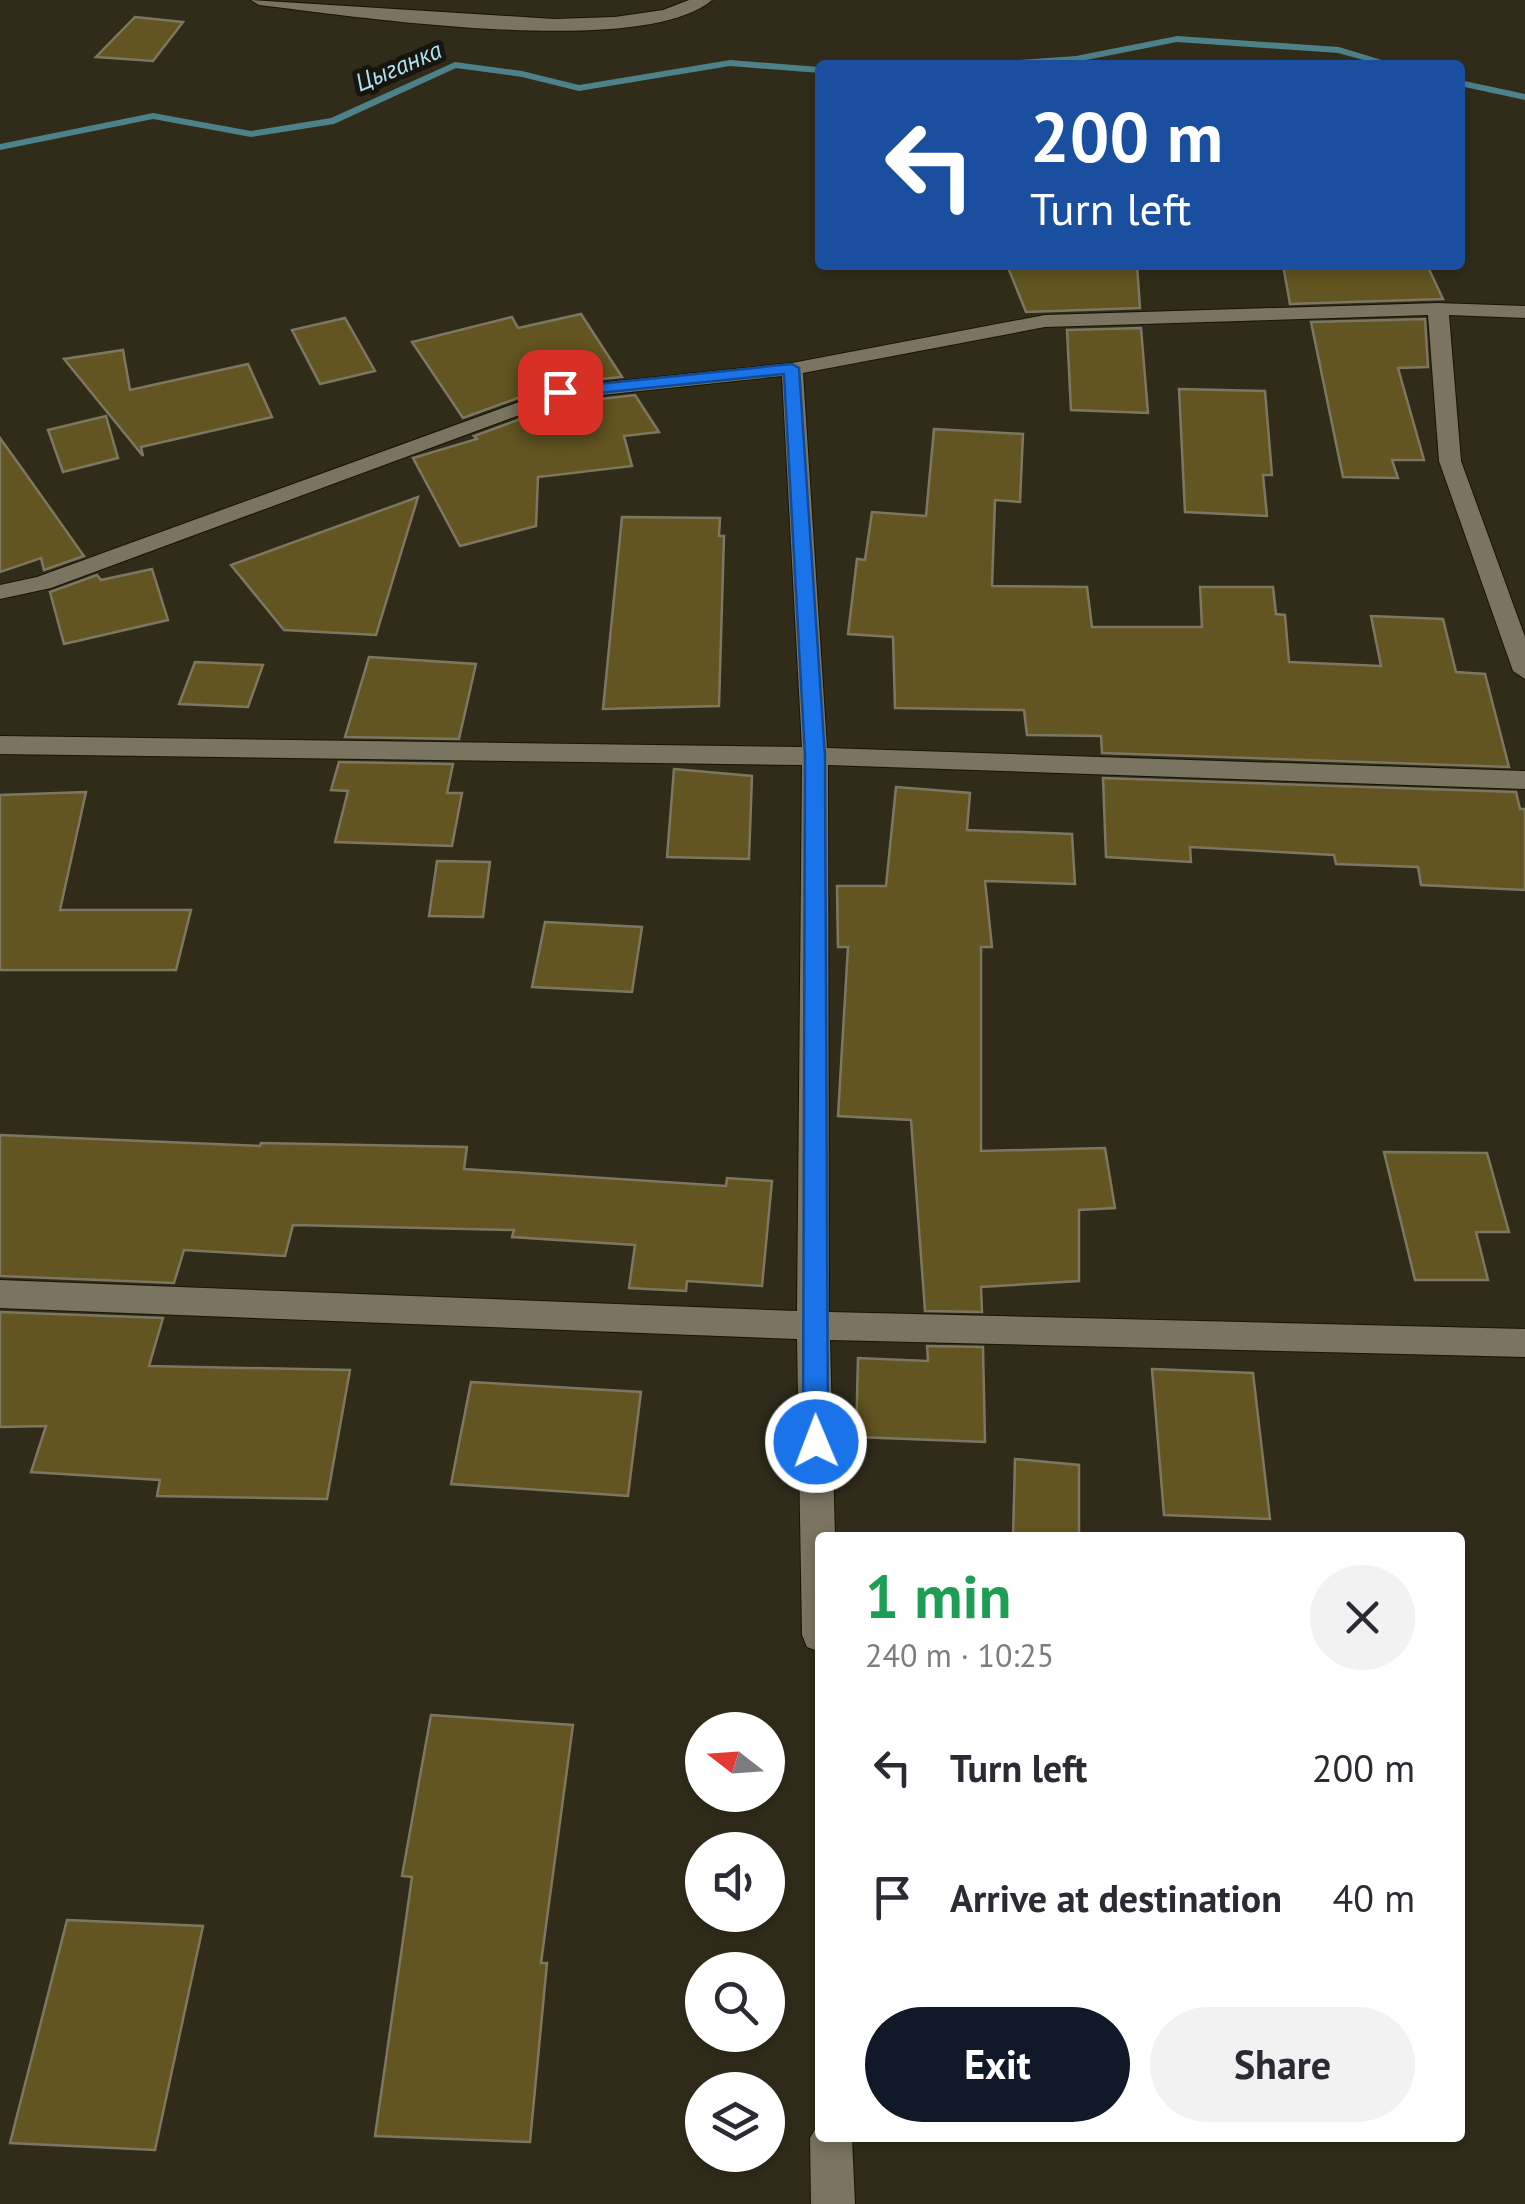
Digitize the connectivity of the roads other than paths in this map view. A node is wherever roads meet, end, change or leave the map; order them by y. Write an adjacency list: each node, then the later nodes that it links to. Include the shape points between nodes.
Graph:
1 (259, 0): 2 (street, via 420,18 559,22 664,17)
2 (704, 0)
3 (1438, 309): 4 (street); 5 (street, via 1045,321); 7 (street, via 1450,462)
4 (1525, 312)
5 (792, 368): 6 (street, via 560,392 43,582); 9 (street)
6 (0, 592)
7 (1525, 671)
8 (0, 745): 9 (street)
9 (815, 756): 10 (street); 12 (street)
10 (1525, 780)
11 (0, 1294): 12 (street)
12 (813, 1326): 13 (street); 14 (street)
13 (1525, 1343)
14 (818, 1532)
15 (832, 2142): 16 (street)
16 (833, 2204)

